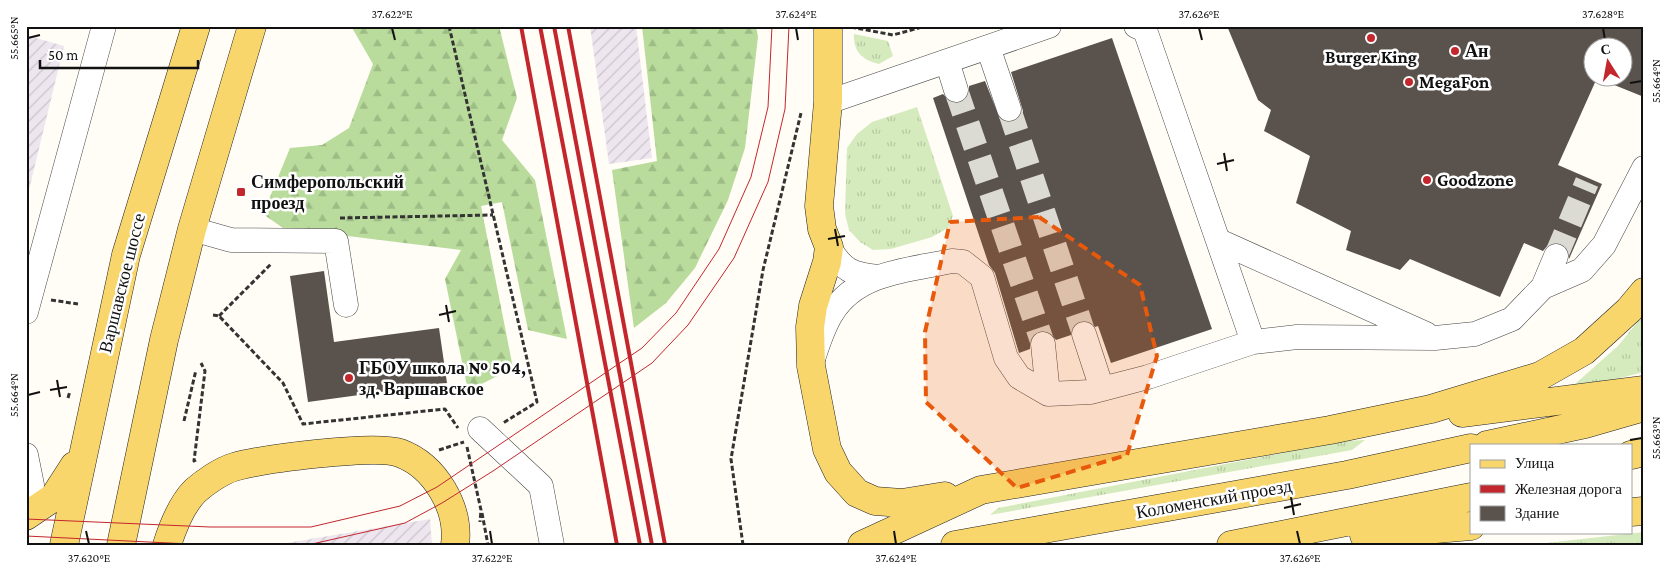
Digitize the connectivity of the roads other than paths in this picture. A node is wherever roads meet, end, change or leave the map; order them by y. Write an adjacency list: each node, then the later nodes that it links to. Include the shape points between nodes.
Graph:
1 (104, 26): 20 (lane)
2 (196, 26): 35 (main road, Варшавское шоссе, via 126,255)
3 (252, 26): 13 (main road)
4 (1049, 26): 7 (lane)
5 (1136, 26): 14 (lane, via 1146,30)
6 (828, 28): 10 (main road)
7 (988, 47): 8 (lane); 11 (lane)
8 (947, 61): 9 (lane); 10 (lane)
9 (956, 90)
10 (815, 103): 15 (main road, via 819,206 822,229)
11 (1009, 109)
12 (1644, 168): 18 (lane, via 1604,245 1582,270)
13 (192, 229): 21 (lane, via 231,240 336,241); 42 (main road, via 164,340)
14 (1219, 241): 23 (lane); 24 (lane)
15 (830, 247): 17 (lane, via 839,263 848,270); 26 (main road, via 813,306)
16 (1556, 256): 18 (lane)
17 (878, 276): 26 (lane, via 856,286 832,312); 29 (lane, via 952,261 963,262 973,268 982,277 1006,358 1019,377)
18 (1543, 287): 23 (lane, via 1512,319 1475,334)
19 (1644, 292): 31 (main road, via 1584,351 1540,376 1431,409)
20 (28, 301)
21 (346, 305)
22 (1084, 334): 27 (lane)
23 (1435, 338): 24 (lane, via 1297,337)
24 (1253, 342): 27 (lane)
25 (1043, 344): 29 (lane)
26 (811, 366): 37 (main road, via 828,449 838,472 857,493 875,501 902,503)
27 (1102, 389): 29 (lane)
28 (1644, 390): 31 (main road)
29 (1048, 394)
30 (1644, 407): 33 (main road, via 1585,424)
31 (1330, 430): 37 (main road)
32 (482, 431): 45 (lane, via 541,486)
33 (1492, 444)
34 (1470, 448): 47 (main road, Коломенский проезд, via 1347,475)
35 (82, 454): 39 (main road, via 54,497); 41 (main road, Варшавское шоссе)
36 (26, 455): 39 (lane, via 32,485)
37 (981, 490): 46 (main road)
38 (1470, 497): 48 (main road)
39 (28, 515)
40 (1470, 526): 49 (main road)
41 (64, 545)
42 (121, 545)
43 (167, 545): 44 (main road, via 183,508 195,491 232,468 372,449 400,453 436,479 449,502 456,534)
44 (454, 545)
45 (552, 545)
46 (862, 545)
47 (955, 545)
48 (1231, 545)
49 (1245, 545)

